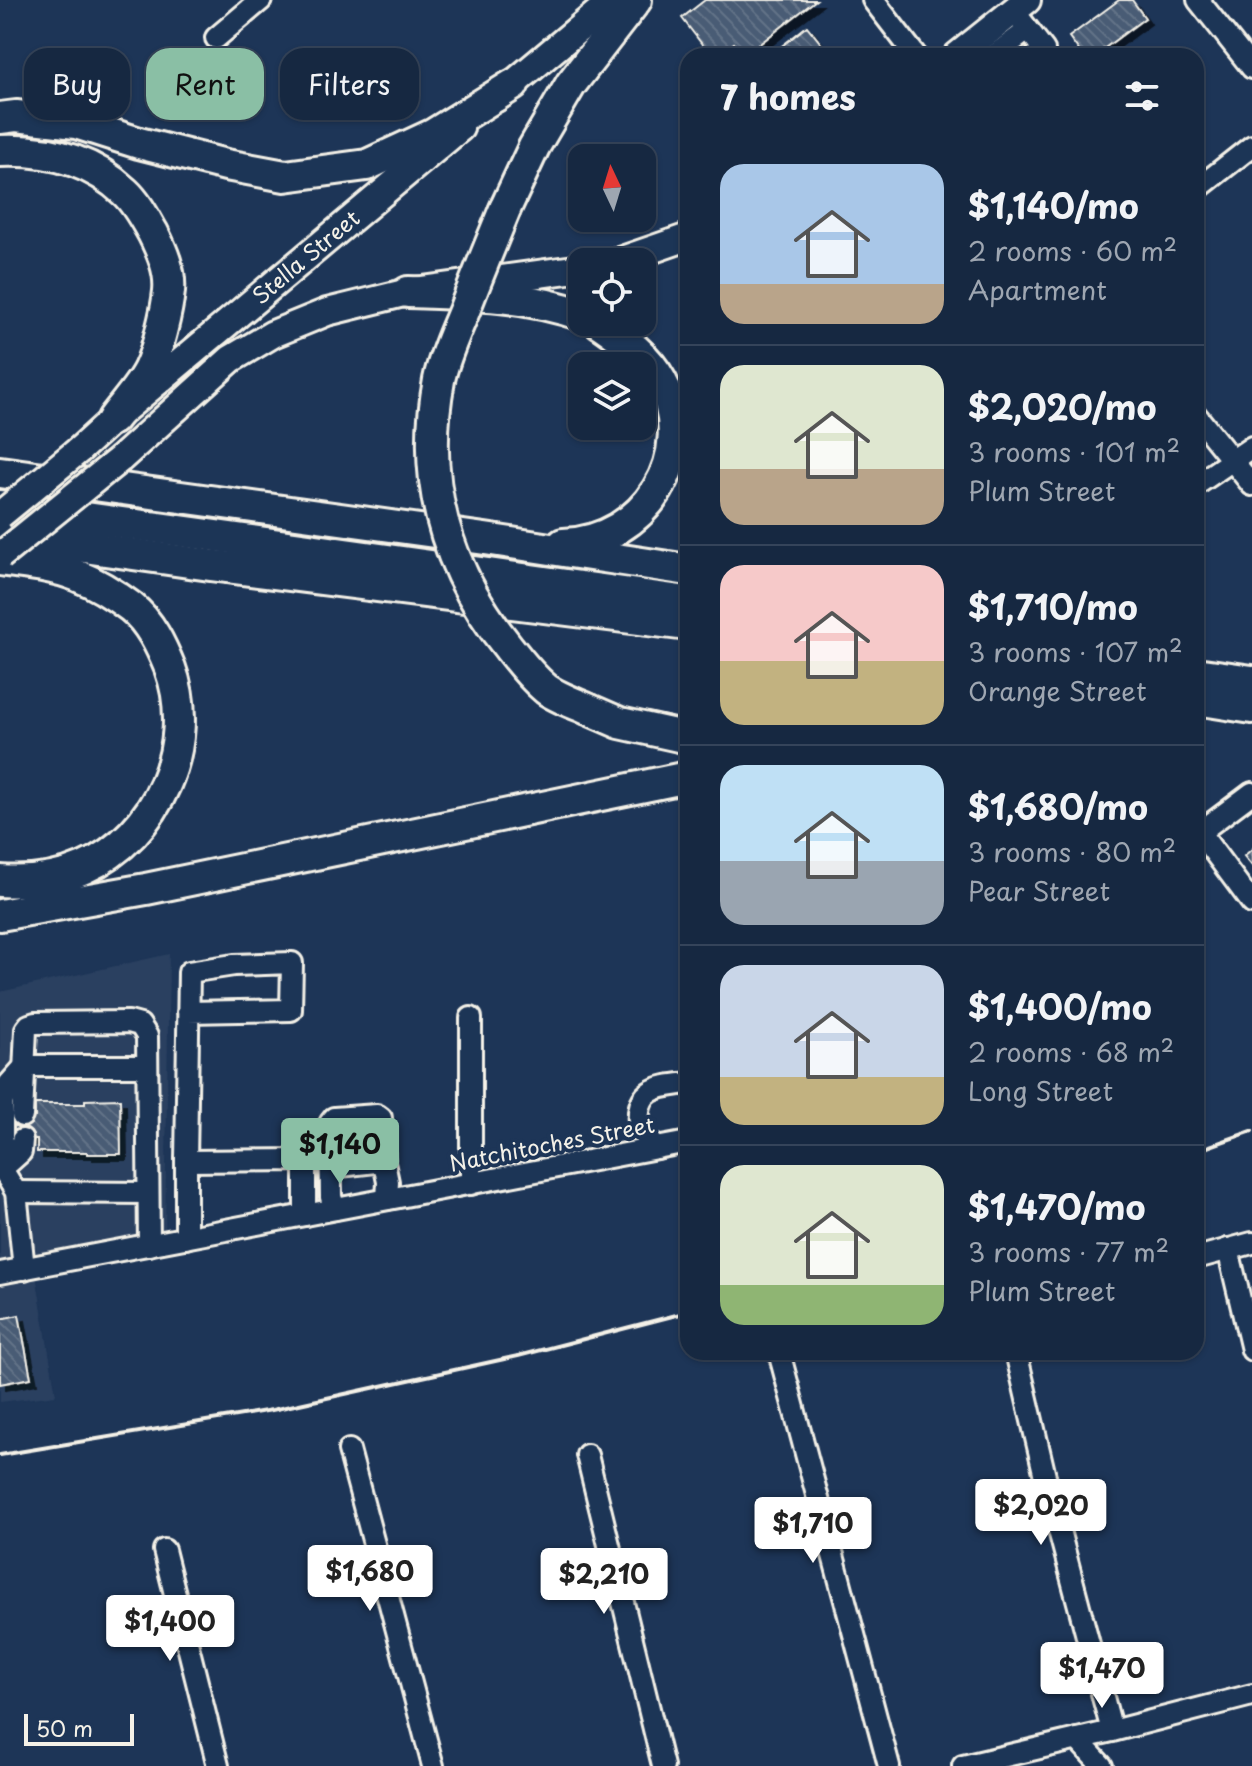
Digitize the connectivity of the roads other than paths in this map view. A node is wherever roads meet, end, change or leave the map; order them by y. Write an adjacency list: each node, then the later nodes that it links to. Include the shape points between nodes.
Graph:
1 (613, 0): 13 (main road, Stella Street)
2 (636, 0): 44 (highway, bridge, via 571,84 505,209 439,379 432,464 452,551 492,628 516,657 547,689 590,710 620,723)
3 (873, 0): 8 (street)
4 (1198, 0): 12 (street)
5 (248, 4): 7 (street)
6 (1023, 13): 9 (main road); 10 (street); 11 (street)
7 (216, 38)
8 (910, 48)
9 (974, 48)
10 (999, 48)
11 (1043, 48)
12 (1252, 68)
13 (513, 85): 14 (highway, via 434,134 367,165 285,176 76,123); 24 (main road, Stella Street)
14 (0, 118)
15 (1252, 146): 17 (street)
16 (0, 151): 24 (highway, via 59,155 93,169 126,193 165,255 170,288 153,357)
17 (1204, 184)
18 (680, 240): 19 (main road)
19 (656, 248)
20 (568, 270): 21 (main road, Stella Street)
21 (408, 292): 22 (highway, via 490,295); 35 (main road, Stella Street, bridge, via 327,312 231,359)
22 (568, 311)
23 (616, 336): 34 (highway, via 644,358 669,400 674,438 665,478 640,514 598,538 549,545)
24 (113, 419): 32 (main road, Stella Street, bridge)
25 (1204, 425): 27 (street)
26 (1252, 447): 27 (street)
27 (1233, 461): 29 (street); 30 (street)
28 (2, 472): 34 (highway)
29 (1204, 480)
30 (1252, 485)
31 (0, 506): 37 (highway)
32 (0, 515)
33 (0, 535): 38 (highway)
34 (485, 539): 36 (highway)
35 (0, 558): 49 (highway, via 77,576 132,608 164,654 179,707 176,755 160,797 129,837 84,868 57,877)
36 (680, 569)
37 (680, 601)
38 (680, 624)
39 (1204, 671): 41 (highway)
40 (1204, 676): 41 (highway)
41 (1251, 695): 42 (highway); 43 (highway)
42 (1204, 698)
43 (1204, 708)
44 (680, 736)
45 (680, 779): 51 (highway)
46 (1252, 793): 47 (street)
47 (1204, 829)
48 (1204, 842): 50 (street)
49 (0, 881)
50 (1252, 903)
51 (0, 915)
52 (188, 1012): 52 (street, via 189,972 292,963 291,1010); 61 (street)
53 (471, 1018): 65 (street)
54 (25, 1066): 55 (street); 55 (street, via 29,1025 129,1022 140,1025 147,1036); 57 (street); 64 (street, via 9,1084 2,1103)
55 (147, 1066): 67 (street)
56 (680, 1084): 60 (street, via 662,1087 641,1100 642,1133)
57 (22, 1116)
58 (22, 1140): 64 (street, via 21,1152)
59 (680, 1144): 60 (street, Natchitoches Street)
60 (657, 1148): 65 (street, Natchitoches Street)
61 (186, 1161): 70 (street, via 305,1160); 71 (street)
62 (384, 1161): 63 (street); 63 (street, via 381,1118 334,1118); 68 (street)
63 (331, 1167): 69 (street)
64 (2, 1169): 66 (street)
65 (471, 1184): 68 (street, Natchitoches Street)
66 (16, 1192): 67 (street); 76 (street)
67 (148, 1193): 73 (street)
68 (387, 1199): 69 (street, Natchitoches Street)
69 (335, 1209): 70 (street, Natchitoches Street)
70 (305, 1215): 71 (street, Natchitoches Street)
71 (186, 1238): 73 (street, Natchitoches Street)
72 (1252, 1243): 74 (street)
73 (149, 1245): 76 (street, Natchitoches Street)
74 (1228, 1249): 75 (street); 78 (street)
75 (1204, 1256)
76 (24, 1269): 77 (street, Natchitoches Street)
77 (0, 1273)
78 (1252, 1350)
79 (781, 1360): 90 (street)
80 (1018, 1360): 85 (street)
81 (349, 1450): 88 (street)
82 (587, 1455): 89 (street)
83 (164, 1550): 87 (street)
84 (1252, 1695): 85 (street)
85 (1112, 1731): 86 (street)
86 (1077, 1739): 91 (street); 92 (street)
87 (218, 1766)
88 (433, 1766)
89 (663, 1766)
90 (889, 1766)
91 (963, 1766)
92 (1102, 1766)

